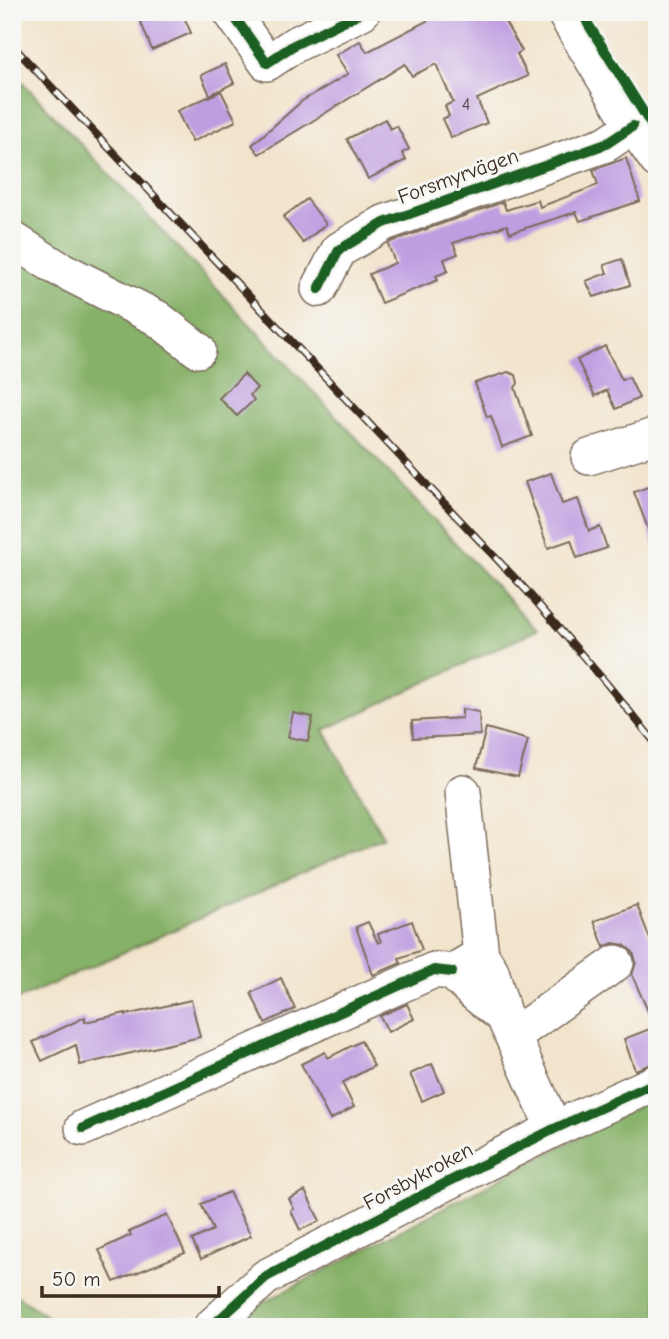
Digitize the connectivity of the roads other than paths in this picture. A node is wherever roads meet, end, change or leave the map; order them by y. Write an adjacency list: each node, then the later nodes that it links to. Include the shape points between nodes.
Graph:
1 (231, 12): 2 (street, via 267,63)
2 (362, 12)
3 (564, 12): 4 (street)
4 (633, 126): 5 (street); 7 (street, Forsmyrvägen, via 606,144 384,223 339,250)
5 (657, 160)
6 (12, 239): 8 (street, via 56,267 157,318)
7 (319, 289)
8 (198, 350)
9 (657, 435): 10 (street)
10 (589, 457)
11 (463, 792): 12 (street)
12 (467, 963): 14 (street, via 491,971); 16 (street, via 433,970)
13 (616, 963): 14 (street)
14 (509, 1027): 17 (street)
15 (657, 1082): 17 (street, Forsbykroken)
16 (83, 1128)
17 (554, 1129): 18 (street, Forsbykroken, via 266,1277)
18 (211, 1327)

